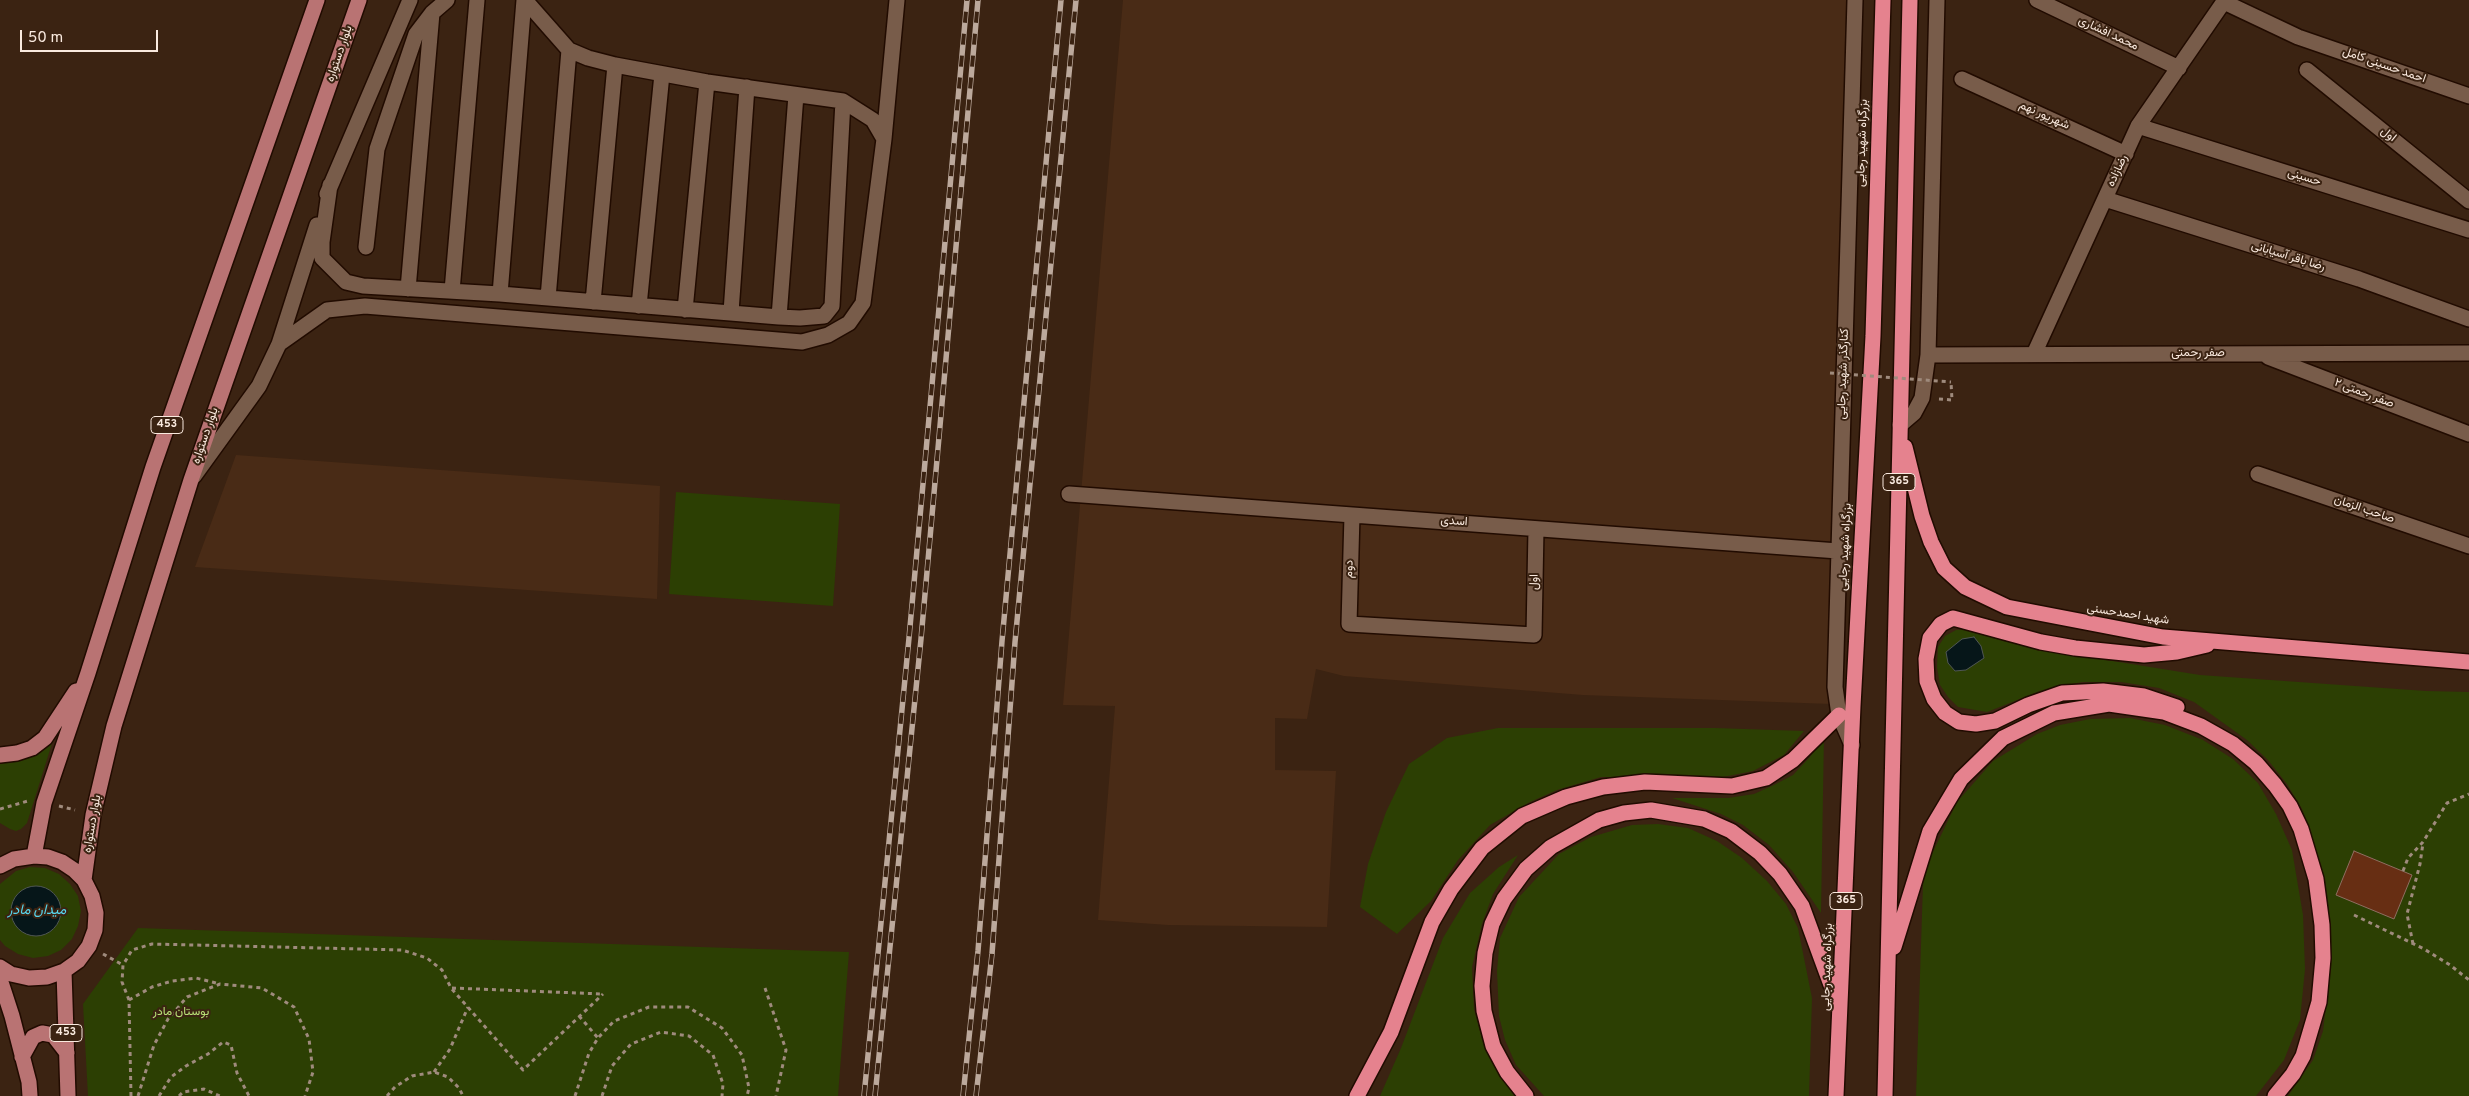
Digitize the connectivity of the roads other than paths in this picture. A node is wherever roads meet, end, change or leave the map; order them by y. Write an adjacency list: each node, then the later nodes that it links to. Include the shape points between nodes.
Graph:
1 (317, 0): 61 (main road, 453, via 153,467)
2 (359, 0): 52 (main road, بلوار دستواره)
3 (410, 0): 29 (street)
4 (447, 0): 14 (street)
5 (478, 0): 35 (street)
6 (524, 0): 15 (street); 36 (street)
7 (896, 0): 27 (street)
8 (1855, 0): 57 (street, کنارگذر شهید رجایی)
9 (1883, 0): 64 (highway, بزرگراه شهید رجایی / 365, via 1873,336)
10 (1910, 0): 49 (highway, 365)
11 (1937, 0): 48 (street)
12 (2037, 0): 17 (street, محمد افشاری)
13 (2225, 1): 17 (street, رضازاده); 24 (street, احمد حسینی کامل, via 2298,37)
14 (432, 13): 33 (street, via 416,34 377,149); 34 (street)
15 (569, 50): 16 (street); 37 (street)
16 (615, 65): 19 (street); 38 (street)
17 (2178, 68): 26 (street, رضازاده)
18 (2308, 70): 31 (street, اول)
19 (662, 74): 21 (street); 39 (street)
20 (1962, 79): 28 (street, شهریور نهم)
21 (707, 82): 22 (street); 40 (street)
22 (747, 87): 23 (street); 41 (street)
23 (796, 95): 25 (street); 42 (street)
24 (2469, 96)
25 (844, 101): 27 (street, via 873,120); 42 (street, via 832,306 824,316)
26 (2138, 126): 28 (street, رضازاده); 32 (street, حسینی)
27 (884, 138): 44 (street, via 863,303 849,323 828,335 802,342 365,306 327,310)
28 (2126, 154): 30 (street, رضازاده)
29 (330, 186): 34 (street, via 322,258 346,282); 44 (street)
30 (2105, 199): 43 (street, رضا باقر آسیابانی, via 2358,279); 46 (street, رضازاده)
31 (2469, 201)
32 (2469, 230)
33 (366, 247)
34 (408, 288): 35 (street)
35 (452, 291): 36 (street)
36 (500, 294): 37 (street)
37 (548, 298): 38 (street)
38 (593, 302): 39 (street)
39 (639, 306): 40 (street)
40 (685, 310): 41 (street)
41 (731, 312): 42 (street)
42 (779, 317)
43 (2469, 319)
44 (279, 344): 52 (street, via 259,386)
45 (2469, 353): 47 (street, صفر رحمتی)
46 (2034, 354): 47 (street, صفر رحمتی); 48 (street, صفر رحمتی)
47 (2259, 354): 50 (street, صفر رحمتی ۲)
48 (1928, 355): 49 (street, via 1922,398 1914,413)
49 (1900, 425): 59 (highway, شهید احمدحسنی, via 1931,542 1944,568 1965,587 2007,607 2153,635); 69 (highway, 365)
50 (2469, 434)
51 (2258, 474): 56 (street, صاحب الزمان)
52 (191, 480): 68 (main road, بلوار دستواره, via 114,726 93,815)
53 (1069, 494): 54 (street, اسدی)
54 (1352, 515): 55 (street, اسدی); 58 (street, دوم, via 1349,624)
55 (1536, 529): 57 (street, اسدی); 58 (street, اول)
56 (2469, 546)
57 (1838, 551): 62 (street, کنارگذر شهید رجایی, via 1835,687)
58 (1534, 635)
59 (2218, 642): 60 (highway, شهید احمدحسنی); 63 (highway, via 2177,652 2144,655 2041,642 1953,618 1941,624 1930,638 1926,659 1927,681 1934,700 1959,722 1976,724 1996,720 2062,693 2103,691 2144,696 2176,707)
60 (2469, 662)
61 (88, 673): 65 (main road, via 45,738 32,748); 66 (main road, 453, via 44,803)
62 (1839, 715): 64 (street, کنارگذر شهید رجایی); 80 (highway, via 1793,760 1766,778 1732,786 1645,782 1603,787 1566,797 1522,816 1482,848 1451,889 1432,922 1391,1032)
63 (2201, 726): 69 (highway, via 2164,712 2109,704 2054,713 2003,738 1961,779 1930,831); 84 (highway, via 2233,744 2275,785 2301,829 2316,878 2322,934 2319,1002 2303,1056)
64 (1852, 745): 73 (highway, بزرگراه شهید رجایی / 365)
65 (0, 755)
66 (34, 856): 67 (main road); 68 (main road, via 62,862)
67 (2, 861)
68 (84, 880): 71 (main road, via 96,913 95,930 89,946)
69 (1888, 965): 83 (highway, 365)
70 (0, 967): 71 (main road, via 11,974 29,978 47,977)
71 (64, 971): 76 (main road, 453)
72 (0, 980): 75 (main road)
73 (1841, 1012): 81 (highway, via 1802,906 1780,874 1760,853 1731,831 1704,819 1651,810 1624,813 1599,820 1551,846 1526,869 1504,899 1492,924 1485,953 1484,1011 1493,1046 1507,1072); 82 (highway, بزرگراه شهید رجایی / 365)
74 (0, 1017): 75 (main road)
75 (17, 1037): 77 (main road)
76 (66, 1053): 77 (main road, via 53,1035 42,1033 33,1036); 79 (main road, 453)
77 (22, 1056): 78 (main road)
78 (30, 1096)
79 (68, 1096)
80 (1357, 1096)
81 (1526, 1096)
82 (1836, 1096)
83 (1885, 1096)
84 (2275, 1096)

